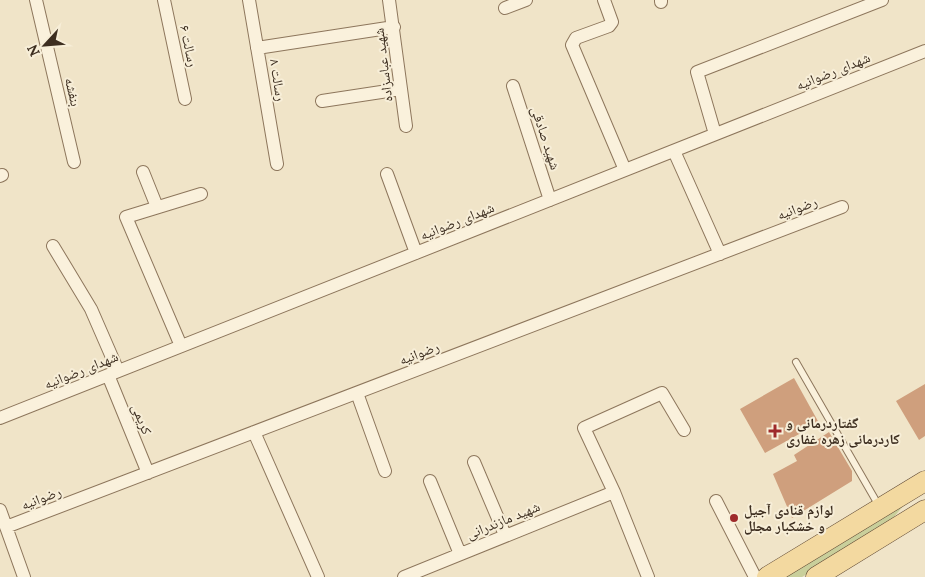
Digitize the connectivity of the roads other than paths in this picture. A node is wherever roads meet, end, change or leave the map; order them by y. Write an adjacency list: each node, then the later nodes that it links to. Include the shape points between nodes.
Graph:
1 (36, 0): 19 (street, بنفشه)
2 (164, 0): 14 (street, رسالت ۶)
3 (249, 0): 10 (street, رسالت ۸)
4 (389, 0): 9 (street, شهید عباسزاده)
5 (526, 0): 8 (street)
6 (604, 0): 21 (street, via 612,22 576,38 572,45)
7 (882, 0): 17 (street, via 697,72)
8 (505, 8)
9 (394, 27): 10 (street); 13 (street, شهید عباسزاده)
10 (257, 48): 20 (street, رسالت ۸)
11 (925, 51): 17 (street, شهدای رضوانیه)
12 (513, 86): 25 (street, شهید صادقی)
13 (401, 89): 15 (street); 16 (street, شهید عباسزاده)
14 (185, 99)
15 (322, 101)
16 (406, 126)
17 (715, 134): 18 (street, شهدای رضوانیه)
18 (674, 150): 21 (street, شهدای رضوانیه); 30 (street)
19 (74, 162)
20 (276, 164)
21 (625, 170): 25 (street, شهدای رضوانیه)
22 (143, 172): 26 (street)
23 (387, 174): 29 (street)
24 (201, 194): 26 (street)
25 (550, 200): 29 (street, شهدای رضوانیه)
26 (157, 207): 31 (street, via 126,217)
27 (842, 207): 30 (street, رضوانیه)
28 (53, 246): 33 (street, کریمی, via 91,309)
29 (416, 253): 31 (street, شهدای رضوانیه)
30 (720, 254): 34 (street, رضوانیه)
31 (182, 346): 33 (street, شهدای رضوانیه)
32 (796, 362): 45 (lane)
33 (113, 373): 35 (street, شهدای رضوانیه); 40 (street, کریمی)
34 (357, 393): 37 (street, رضوانیه); 39 (street)
35 (0, 418)
36 (684, 430): 43 (street, via 662,393 584,428)
37 (254, 432): 40 (street, رضوانیه); 52 (street)
38 (474, 462): 49 (street)
39 (385, 471)
40 (148, 473): 48 (street, رضوانیه)
41 (925, 481): 45 (main road)
42 (430, 482): 50 (street)
43 (614, 492): 49 (street, شهید مازندرانی); 54 (street)
44 (716, 501): 55 (street)
45 (881, 508): 56 (main road)
46 (0, 510): 48 (street)
47 (925, 510): 57 (main road)
48 (6, 527): 51 (street)
49 (505, 535): 50 (street, شهید مازندرانی)
50 (460, 554): 53 (street, شهید مازندرانی)
51 (24, 577)
52 (318, 577)
53 (404, 577)
54 (648, 577)
55 (755, 577)
56 (767, 577)
57 (816, 577)

